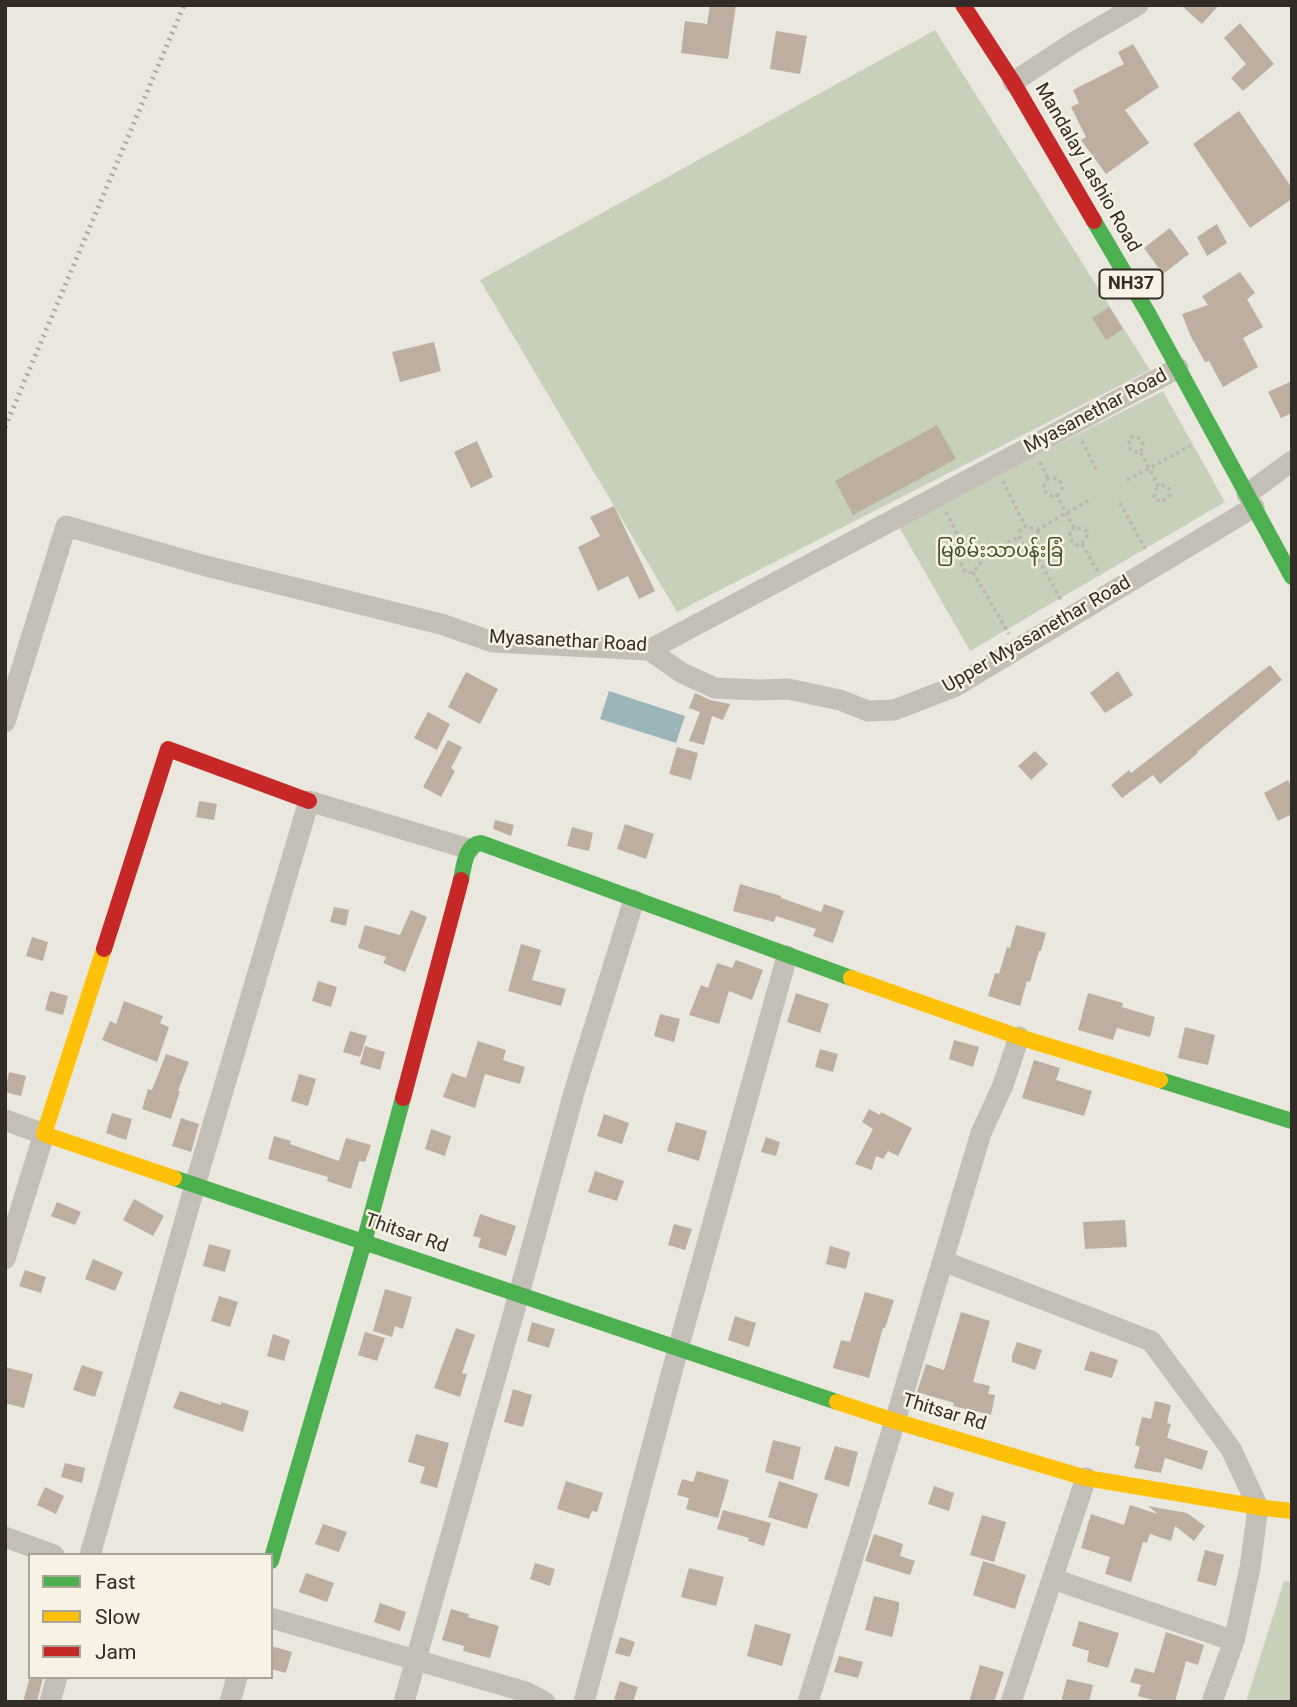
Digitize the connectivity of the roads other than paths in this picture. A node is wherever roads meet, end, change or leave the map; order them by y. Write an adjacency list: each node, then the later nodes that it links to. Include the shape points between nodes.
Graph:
1 (963, 5): 3 (main road, Mandalay Lashio Road / NH37)
2 (1138, 5): 3 (street)
3 (1013, 82): 4 (main road, Mandalay Lashio Road / NH37)
4 (1178, 368): 6 (main road, Mandalay Lashio Road / NH37); 8 (street, Myasanethar Road)
5 (1292, 461): 6 (street, Upper Myasanethar Road)
6 (1250, 501): 7 (main road, Mandalay Lashio Road / NH37); 8 (street, Upper Myasanethar Road, via 1154,566 954,687 894,710 868,711 788,689 715,688)
7 (1292, 577)
8 (649, 650): 9 (street, Myasanethar Road, via 493,642 441,624 66,526)
9 (5, 722)
10 (309, 801): 11 (street); 17 (main road, via 168,749); 18 (street)
11 (469, 849): 12 (main road, via 481,843); 19 (main road)
12 (634, 900): 13 (main road); 22 (street, via 575,1088)
13 (787, 956): 14 (main road); 23 (street)
14 (1019, 1037): 16 (main road); 21 (street, via 981,1133)
15 (5, 1121): 17 (street)
16 (1292, 1121)
17 (44, 1133): 18 (main road, Thitsar Rd); 20 (street)
18 (195, 1185): 19 (main road, Thitsar Rd); 30 (street)
19 (364, 1242): 22 (main road, Thitsar Rd); 31 (main road)
20 (5, 1259)
21 (943, 1261): 24 (street); 26 (street, via 1151,1341 1231,1449)
22 (519, 1294): 23 (main road, Thitsar Rd); 35 (street)
23 (678, 1349): 24 (main road, Thitsar Rd); 42 (street)
24 (895, 1421): 25 (main road, Thitsar Rd); 43 (street)
25 (1086, 1478): 26 (main road, Thitsar Rd); 32 (street)
26 (1258, 1507): 27 (main road, Thitsar Rd); 34 (street)
27 (1292, 1511)
28 (5, 1537): 29 (street)
29 (49, 1553)
30 (91, 1553)
31 (273, 1554)
32 (1053, 1578): 34 (street); 44 (street)
33 (273, 1619): 35 (street)
34 (1234, 1641): 45 (street)
35 (416, 1659): 40 (street); 41 (street)
36 (56, 1679): 38 (street)
37 (236, 1679): 39 (street)
38 (50, 1702)
39 (230, 1702)
40 (404, 1702)
41 (545, 1702)
42 (584, 1702)
43 (808, 1702)
44 (1011, 1702)
45 (1212, 1702)

